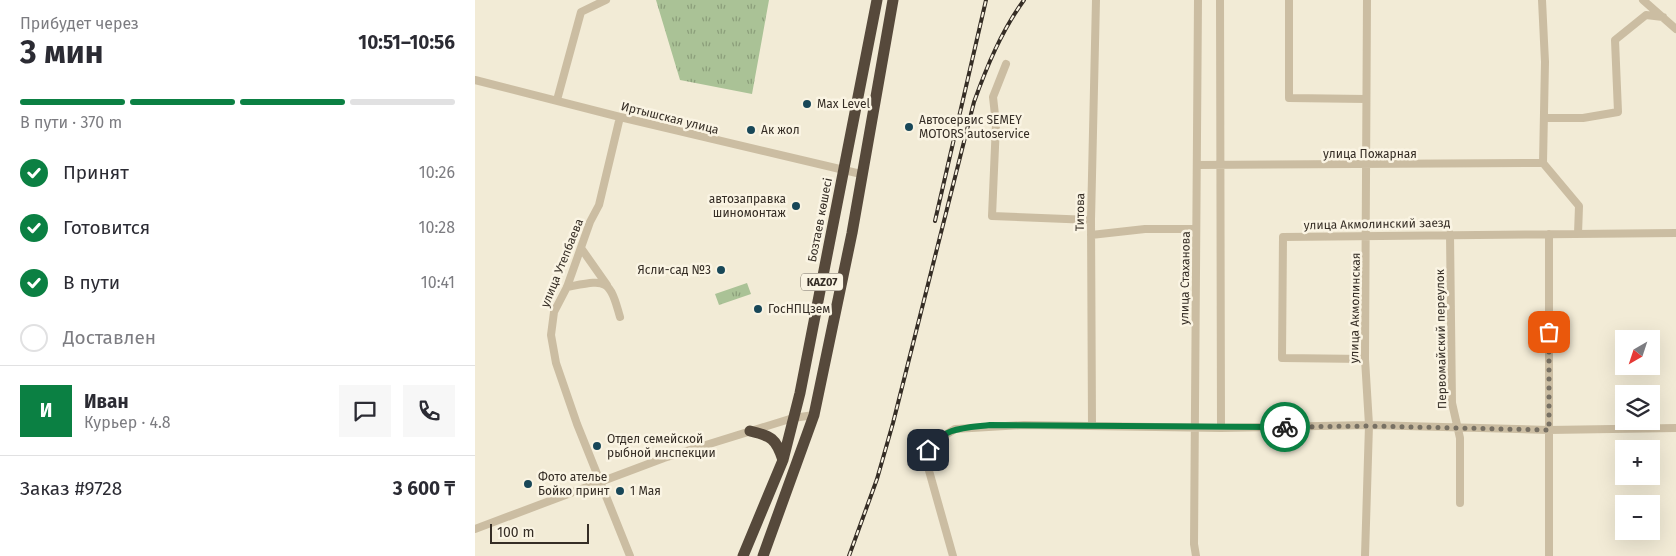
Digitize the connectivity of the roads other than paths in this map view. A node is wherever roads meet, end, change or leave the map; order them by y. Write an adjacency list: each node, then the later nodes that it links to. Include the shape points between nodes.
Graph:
1 (606, 0): 16 (street, via 581,12)
2 (877, 0): 23 (highway, Бозтаев көшесі / KAZ07)
3 (893, 0): 24 (highway, KAZ07)
4 (1096, 0): 25 (street, Титова)
5 (1198, 0): 20 (street, улица Стаханова)
6 (1221, 0): 22 (street)
7 (1289, 0): 15 (street, via 1289,98)
8 (1367, 0): 15 (street, улица Акмолинская)
9 (1542, 0): 18 (street)
10 (1643, 0): 11 (street)
11 (1663, 17): 12 (street); 18 (street, via 1646,15 1615,40 1618,112 1583,118)
12 (1676, 29)
13 (1006, 64): 25 (street, via 993,97 996,124 992,216)
14 (475, 80): 16 (street, Иртышская улица)
15 (1366, 99): 21 (street, улица Акмолинская)
16 (557, 100): 17 (street, Иртышская улица)
17 (620, 117): 23 (street, Иртышская улица); 33 (street, улица Утепбаева, via 601,198)
18 (1544, 118): 19 (street)
19 (1543, 163): 21 (street, улица Пожарная); 30 (street, via 1579,206)
20 (1197, 165): 22 (street, улица Пожарная); 26 (street, улица Стаханова)
21 (1365, 165): 22 (street, улица Пожарная); 32 (street, улица Акмолинская)
22 (1221, 166): 44 (street)
23 (844, 170): 24 (street, Иртышская улица); 39 (highway, Бозтаев көшесі / KAZ07)
24 (861, 174): 38 (highway, KAZ07)
25 (1091, 220): 31 (street, Титова)
26 (1196, 229): 31 (street, via 1129,230); 41 (street, улица Стаханова)
27 (1676, 233): 30 (street, улица Акмолинский заезд)
28 (1450, 234): 29 (street, улица Акмолинский заезд); 32 (street, улица Акмолинский заезд); 43 (street, Первомайский переулок, via 1452,403)
29 (1549, 234): 30 (street, улица Акмолинский заезд); 46 (street)
30 (1578, 234)
31 (1091, 235): 40 (street, Титова)
32 (1367, 235): 37 (street, улица Акмолинская); 37 (street, улица Акмолинский заезд, via 1283,237 1282,358)
33 (581, 248): 34 (street); 35 (street, улица Утепбаева)
34 (609, 286): 35 (street, via 595,282); 36 (street)
35 (567, 287): 49 (street, улица Утепбаева, via 554,312 551,336 556,363)
36 (620, 317)
37 (1365, 359): 42 (street, улица Акмолинская)
38 (814, 415): 39 (street); 54 (highway, KAZ07)
39 (793, 418): 47 (street); 48 (highway, Бозтаев көшесі / KAZ07)
40 (1092, 425): 41 (street); 55 (street, via 990,425 955,429 933,442 926,460)
41 (1194, 426): 44 (street); 56 (street, улица Стаханова)
42 (1369, 426): 43 (street); 44 (street); 57 (street, улица Акмолинская)
43 (1456, 427): 46 (street); 50 (street, Первомайский переулок, via 1460,438)
44 (1221, 428)
45 (1676, 428): 46 (street)
46 (1549, 430): 58 (street)
47 (750, 431): 48 (highway, via 767,434 773,439); 49 (street)
48 (783, 460): 53 (highway, Бозтаев көшесі / KAZ07)
49 (599, 482): 51 (street); 52 (street, улица Утепбаева)
50 (1459, 504)
51 (475, 528)
52 (630, 556)
53 (743, 556)
54 (763, 556)
55 (953, 556)
56 (1196, 556)
57 (1365, 556)
58 (1549, 556)

